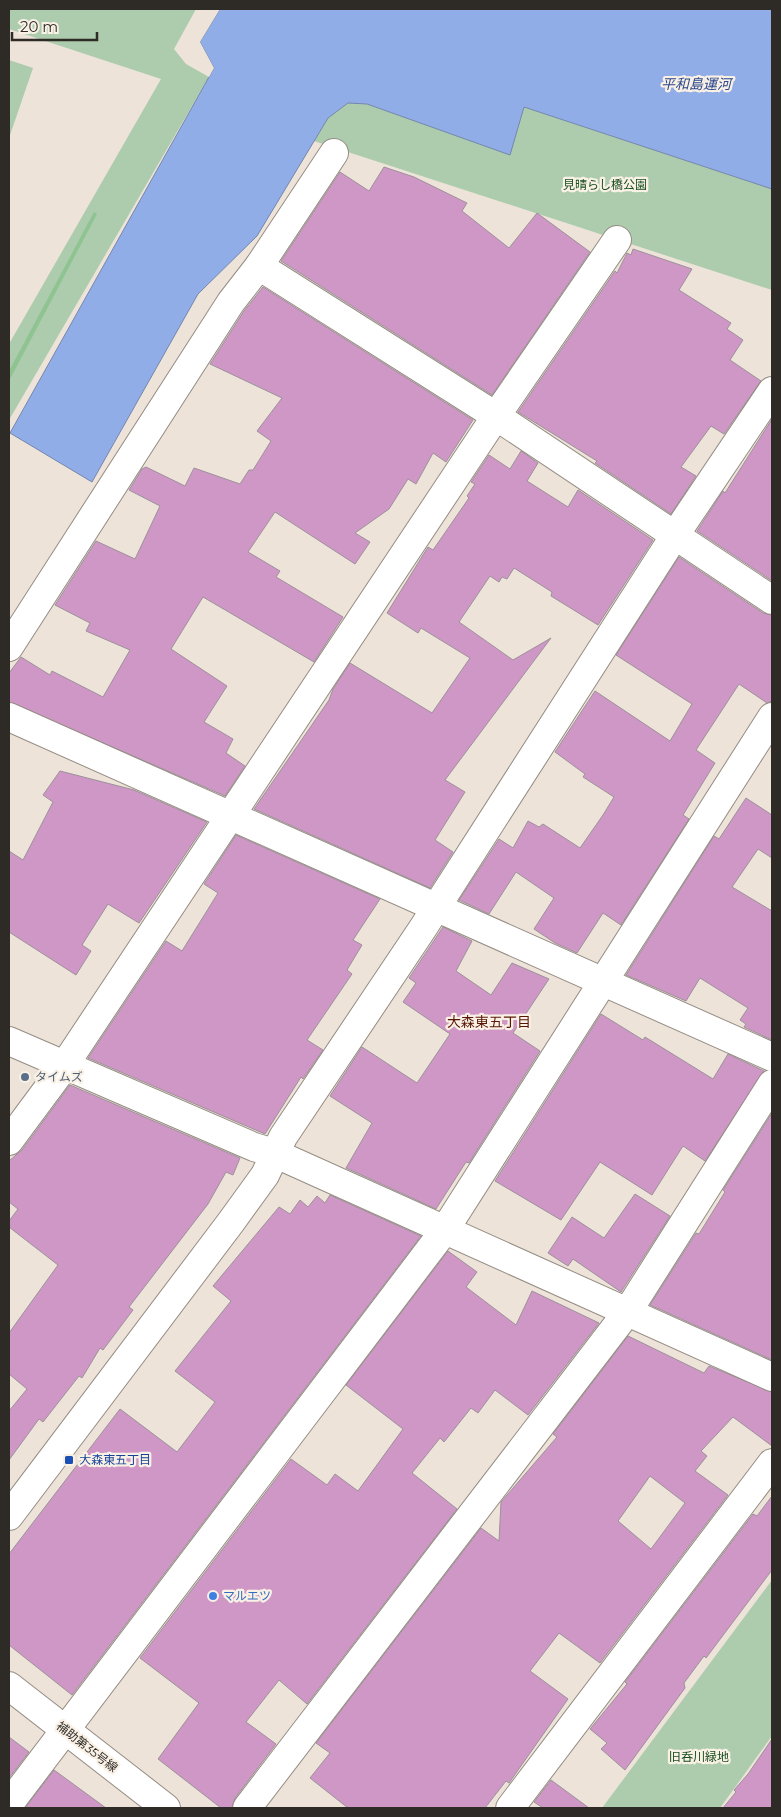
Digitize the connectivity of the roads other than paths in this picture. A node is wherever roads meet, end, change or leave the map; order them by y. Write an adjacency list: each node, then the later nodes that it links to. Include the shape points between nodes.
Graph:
1 (334, 153): 3 (street)
2 (617, 240): 5 (street)
3 (259, 266): 5 (street); 8 (street, via 231,302)
4 (772, 391): 6 (street)
5 (496, 416): 6 (street); 11 (street)
6 (675, 536): 7 (street); 12 (street)
7 (772, 600)
8 (9, 647)
9 (9, 717): 11 (street)
10 (772, 717): 13 (street)
11 (229, 814): 12 (street); 16 (street)
12 (436, 908): 13 (street); 19 (street)
13 (602, 981): 15 (street); 20 (street)
14 (9, 1041): 16 (street)
15 (772, 1057)
16 (66, 1064): 18 (street); 19 (street)
17 (772, 1084): 21 (street)
18 (9, 1141)
19 (274, 1153): 20 (street); 24 (street, via 265,1175 193,1276)
20 (444, 1231): 21 (street); 26 (street)
21 (628, 1312): 22 (street); 29 (street)
22 (772, 1377)
23 (772, 1463): 30 (street)
24 (9, 1516)
25 (9, 1686): 26 (street, 補助第35号線)
26 (66, 1730): 27 (street); 28 (street, 補助第35号線)
27 (9, 1804)
28 (166, 1808)
29 (247, 1808)
30 (510, 1808)

